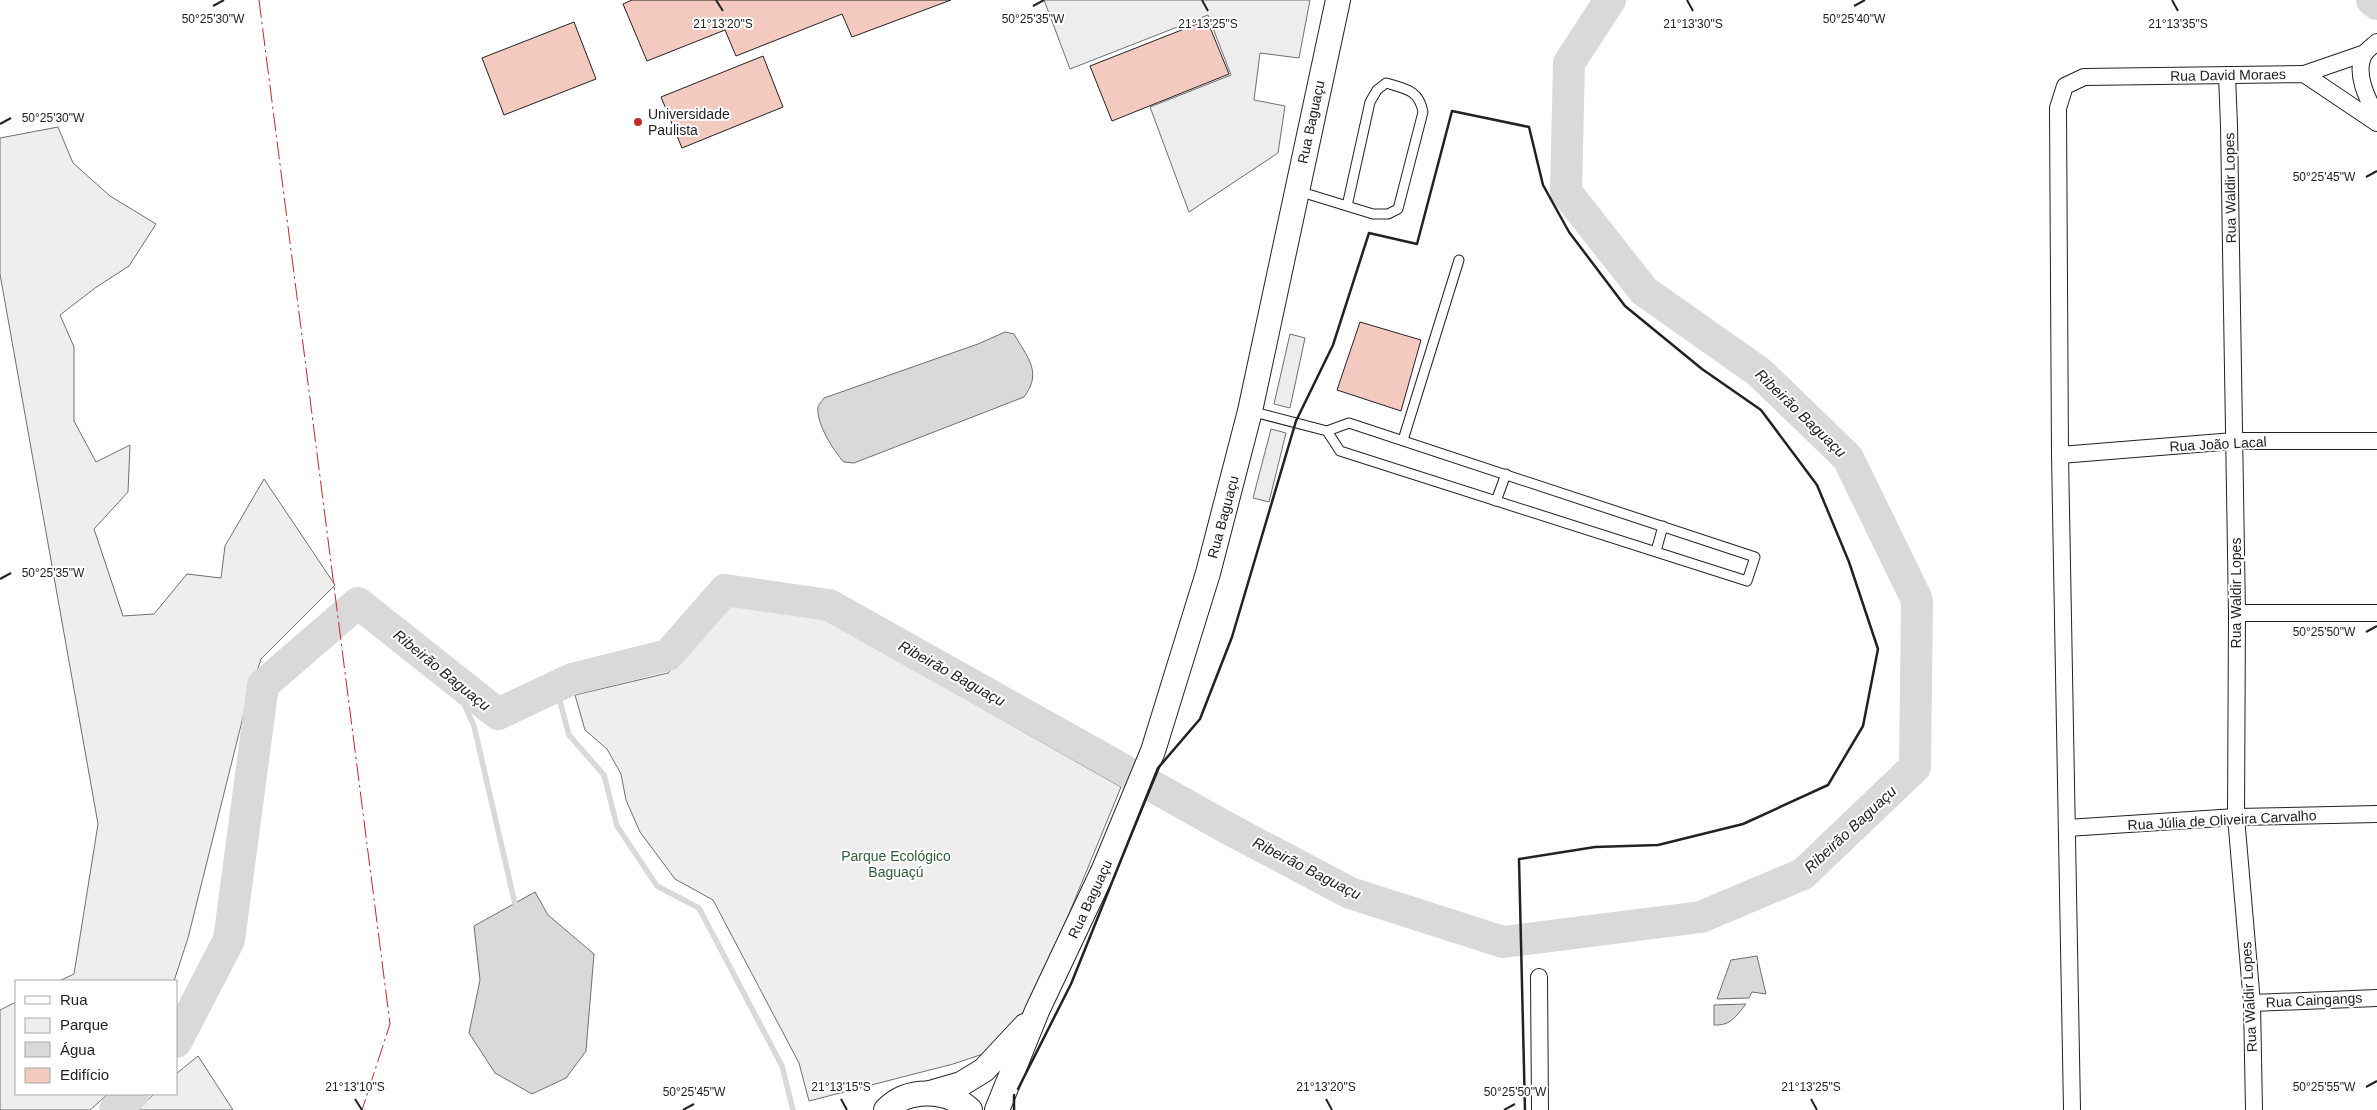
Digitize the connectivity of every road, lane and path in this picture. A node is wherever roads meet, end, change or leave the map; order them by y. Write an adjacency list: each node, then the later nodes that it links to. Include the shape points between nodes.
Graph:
1 (1338, 0): 7 (main road, Rua Baguaçu)
2 (2371, 48): 3 (street); 5 (street, via 2361,68 2366,97)
3 (2304, 74): 4 (street, Rua David Moraes); 6 (street, Rua David Moraes)
4 (2227, 75): 13 (street, Rua Waldir Lopes); 15 (street, Rua David Moraes, via 2084,77 2065,86 2058,108)
5 (2377, 117)
6 (2377, 123)
7 (1296, 190): 8 (lane); 10 (main road, Rua Baguaçu)
8 (1347, 206): 8 (lane, via 1370,102 1386,83 1410,90 1421,100 1423,112 1398,209 1388,214 1373,214)
9 (1459, 260): 12 (lane)
10 (1250, 411): 11 (lane); 28 (main road, Rua Baguaçu, via 1208,573 1153,751 1104,869)
11 (1327, 431): 12 (lane, via 1349,423); 17 (lane, via 1340,451)
12 (1403, 440): 16 (lane)
13 (2234, 441): 14 (street, Rua João Lacal); 15 (street, Rua João Lacal); 21 (street, Rua Waldir Lopes)
14 (2377, 441)
15 (2060, 455): 24 (street)
16 (1506, 474): 17 (lane); 18 (lane)
17 (1496, 501): 19 (lane)
18 (1664, 526): 19 (lane); 19 (lane, via 1755,557 1747,581)
19 (1656, 551)
20 (2377, 612): 21 (street)
21 (2237, 613): 23 (street, Rua Waldir Lopes)
22 (2377, 814): 23 (street, Rua Júlia de Oliveira Carvalho)
23 (2236, 818): 24 (street, Rua Júlia de Oliveira Carvalho); 27 (street, Rua Waldir Lopes)
24 (2067, 828): 34 (street)
25 (1539, 977): 33 (street)
26 (2377, 998): 27 (street, Rua Caingangs)
27 (2252, 1003): 35 (street, Rua Waldir Lopes)
28 (1037, 1011): 29 (main road, via 984,1070 960,1084); 32 (main road)
29 (930, 1093): 30 (main road, via 909,1096); 31 (main road, via 948,1096)
30 (883, 1108)
31 (970, 1110)
32 (997, 1110)
33 (1540, 1110)
34 (2072, 1110)
35 (2254, 1110)

